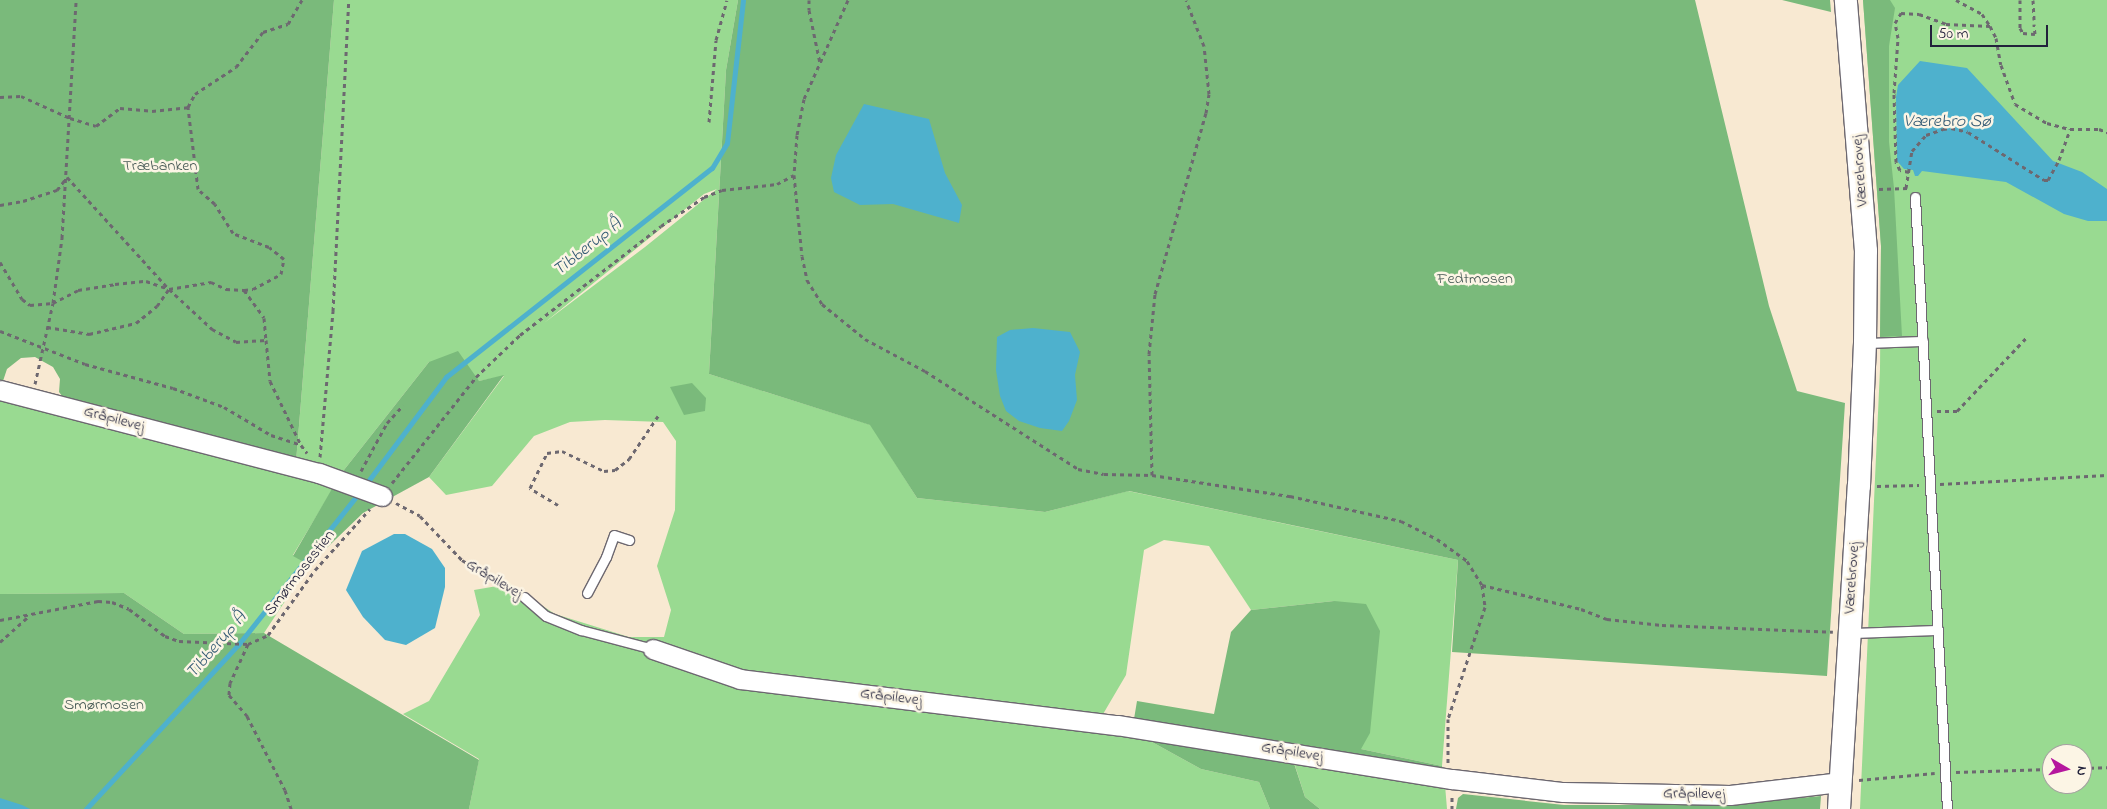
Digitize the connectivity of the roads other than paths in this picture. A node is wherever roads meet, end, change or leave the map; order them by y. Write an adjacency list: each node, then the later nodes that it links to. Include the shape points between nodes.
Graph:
1 (1846, 0): 4 (street, Værebrovej, via 1866,251)
2 (1915, 197): 3 (lane)
3 (1923, 341): 4 (lane); 10 (lane)
4 (1865, 343): 11 (street, Værebrovej)
5 (0, 390): 6 (street, Gråpilevej, via 319,473)
6 (382, 496)
7 (629, 540): 8 (lane, via 614,535)
8 (587, 592)
9 (524, 597): 12 (lane, Gråpilevej, via 546,616 581,630)
10 (1938, 630): 11 (lane, Værebrovej); 15 (lane)
11 (1848, 633): 13 (street, Værebrovej)
12 (653, 649): 13 (street, Gråpilevej, via 740,679 1117,725 1452,779 1563,792 1730,795)
13 (1841, 782): 14 (street, Værebrovej)
14 (1839, 809)
15 (1947, 809)

